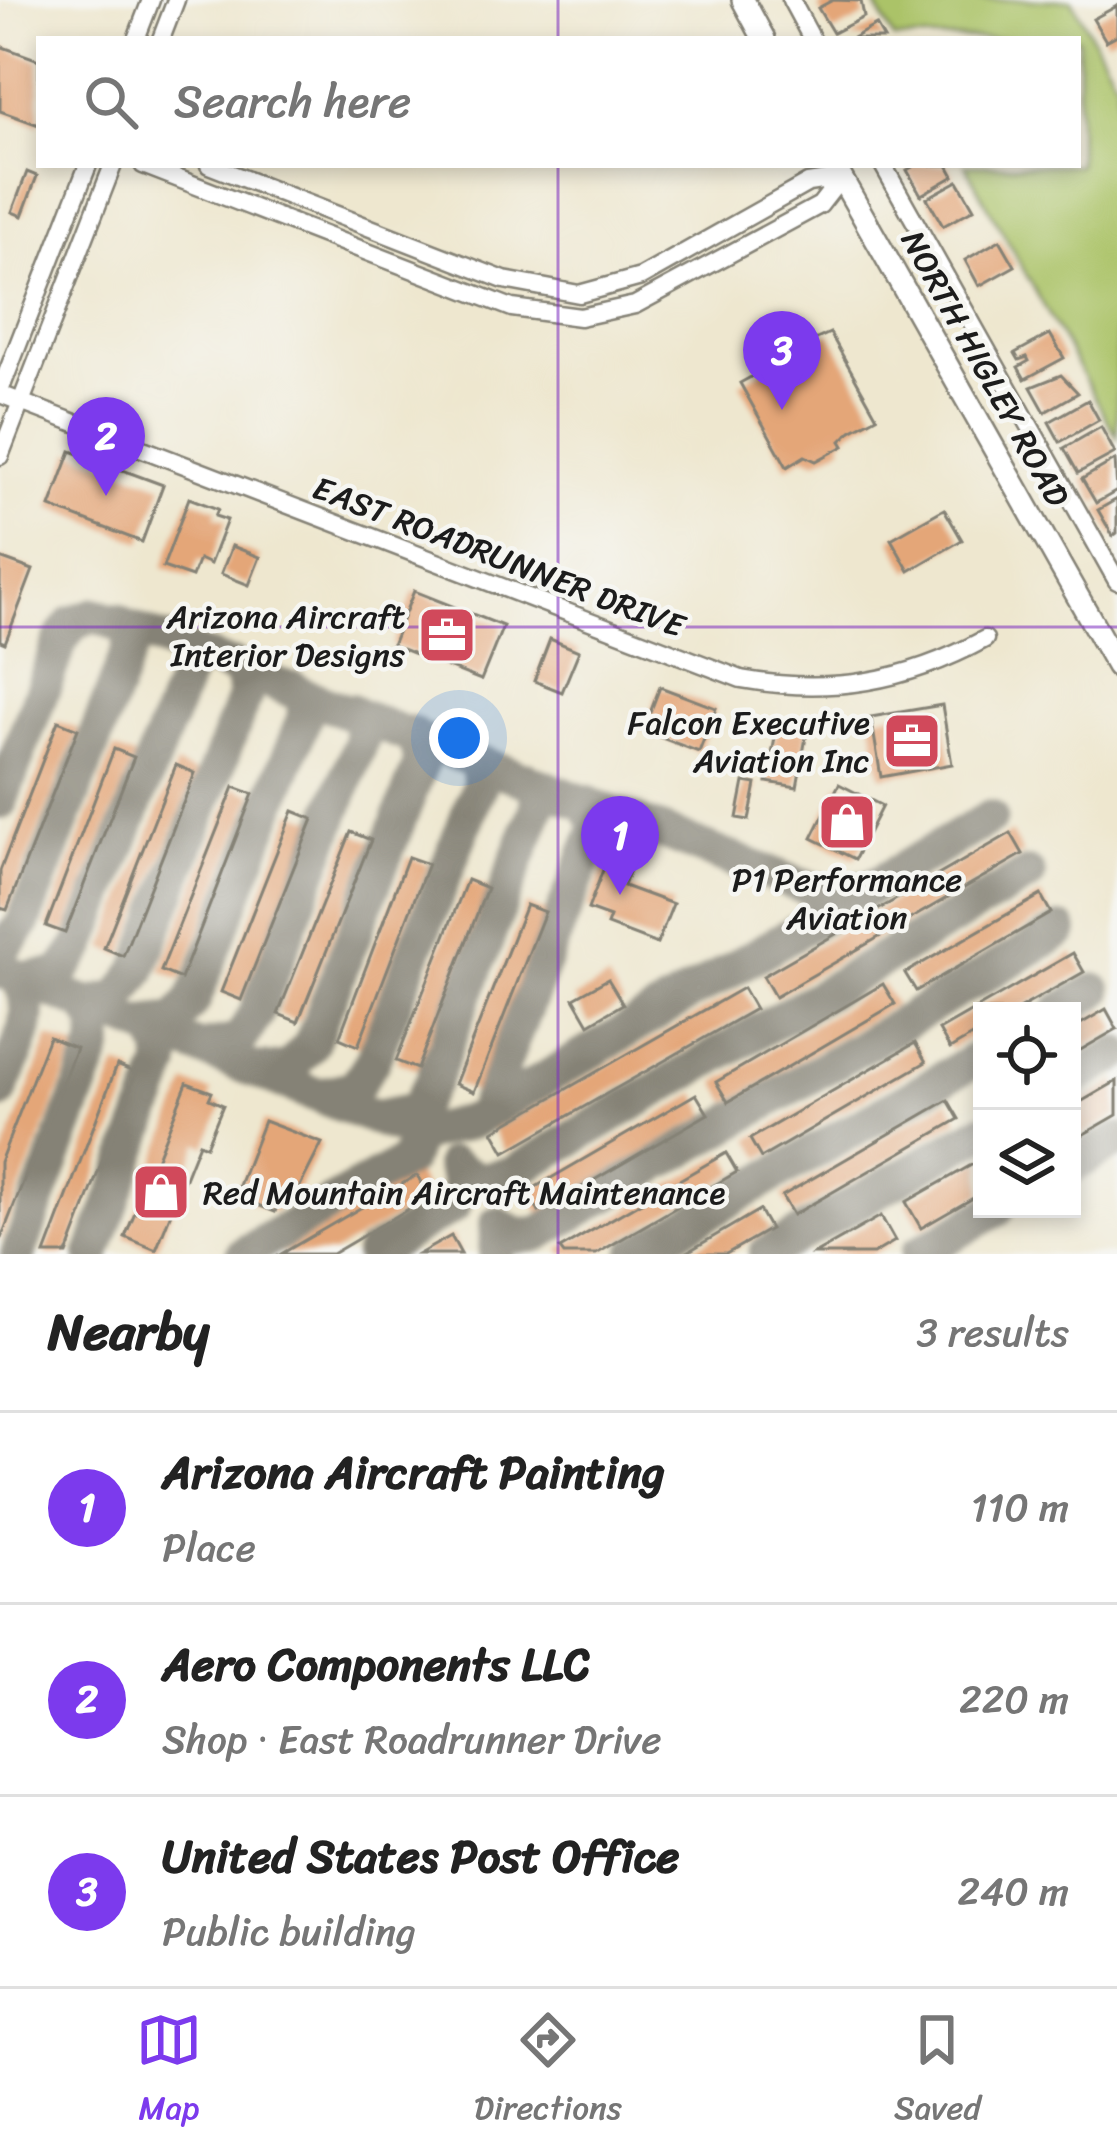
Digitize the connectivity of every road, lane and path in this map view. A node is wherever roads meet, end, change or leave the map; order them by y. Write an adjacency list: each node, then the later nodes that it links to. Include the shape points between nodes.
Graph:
1 (151, 0): 5 (street)
2 (176, 0): 6 (street)
3 (743, 0): 7 (main road)
4 (790, 0): 8 (street)
5 (137, 36)
6 (162, 36)
7 (762, 36)
8 (810, 36)
9 (87, 168): 17 (street)
10 (112, 168): 18 (street)
11 (151, 168): 16 (street)
12 (216, 168): 15 (street)
13 (885, 168): 20 (street, NORTH HIGLEY ROAD)
14 (838, 172): 15 (street, via 620,286 579,294 527,288); 16 (street, via 820,205 667,290 580,317 512,308); 22 (main road, NORTH HIGLEY ROAD)
15 (332, 213): 16 (street)
16 (324, 235)
17 (0, 392): 18 (street, EAST ROADRUNNER DRIVE)
18 (21, 402): 19 (street); 21 (street, EAST ROADRUNNER DRIVE, via 740,679 800,688 878,682)
19 (0, 457)
20 (1117, 581)
21 (985, 639)
22 (1117, 666)

